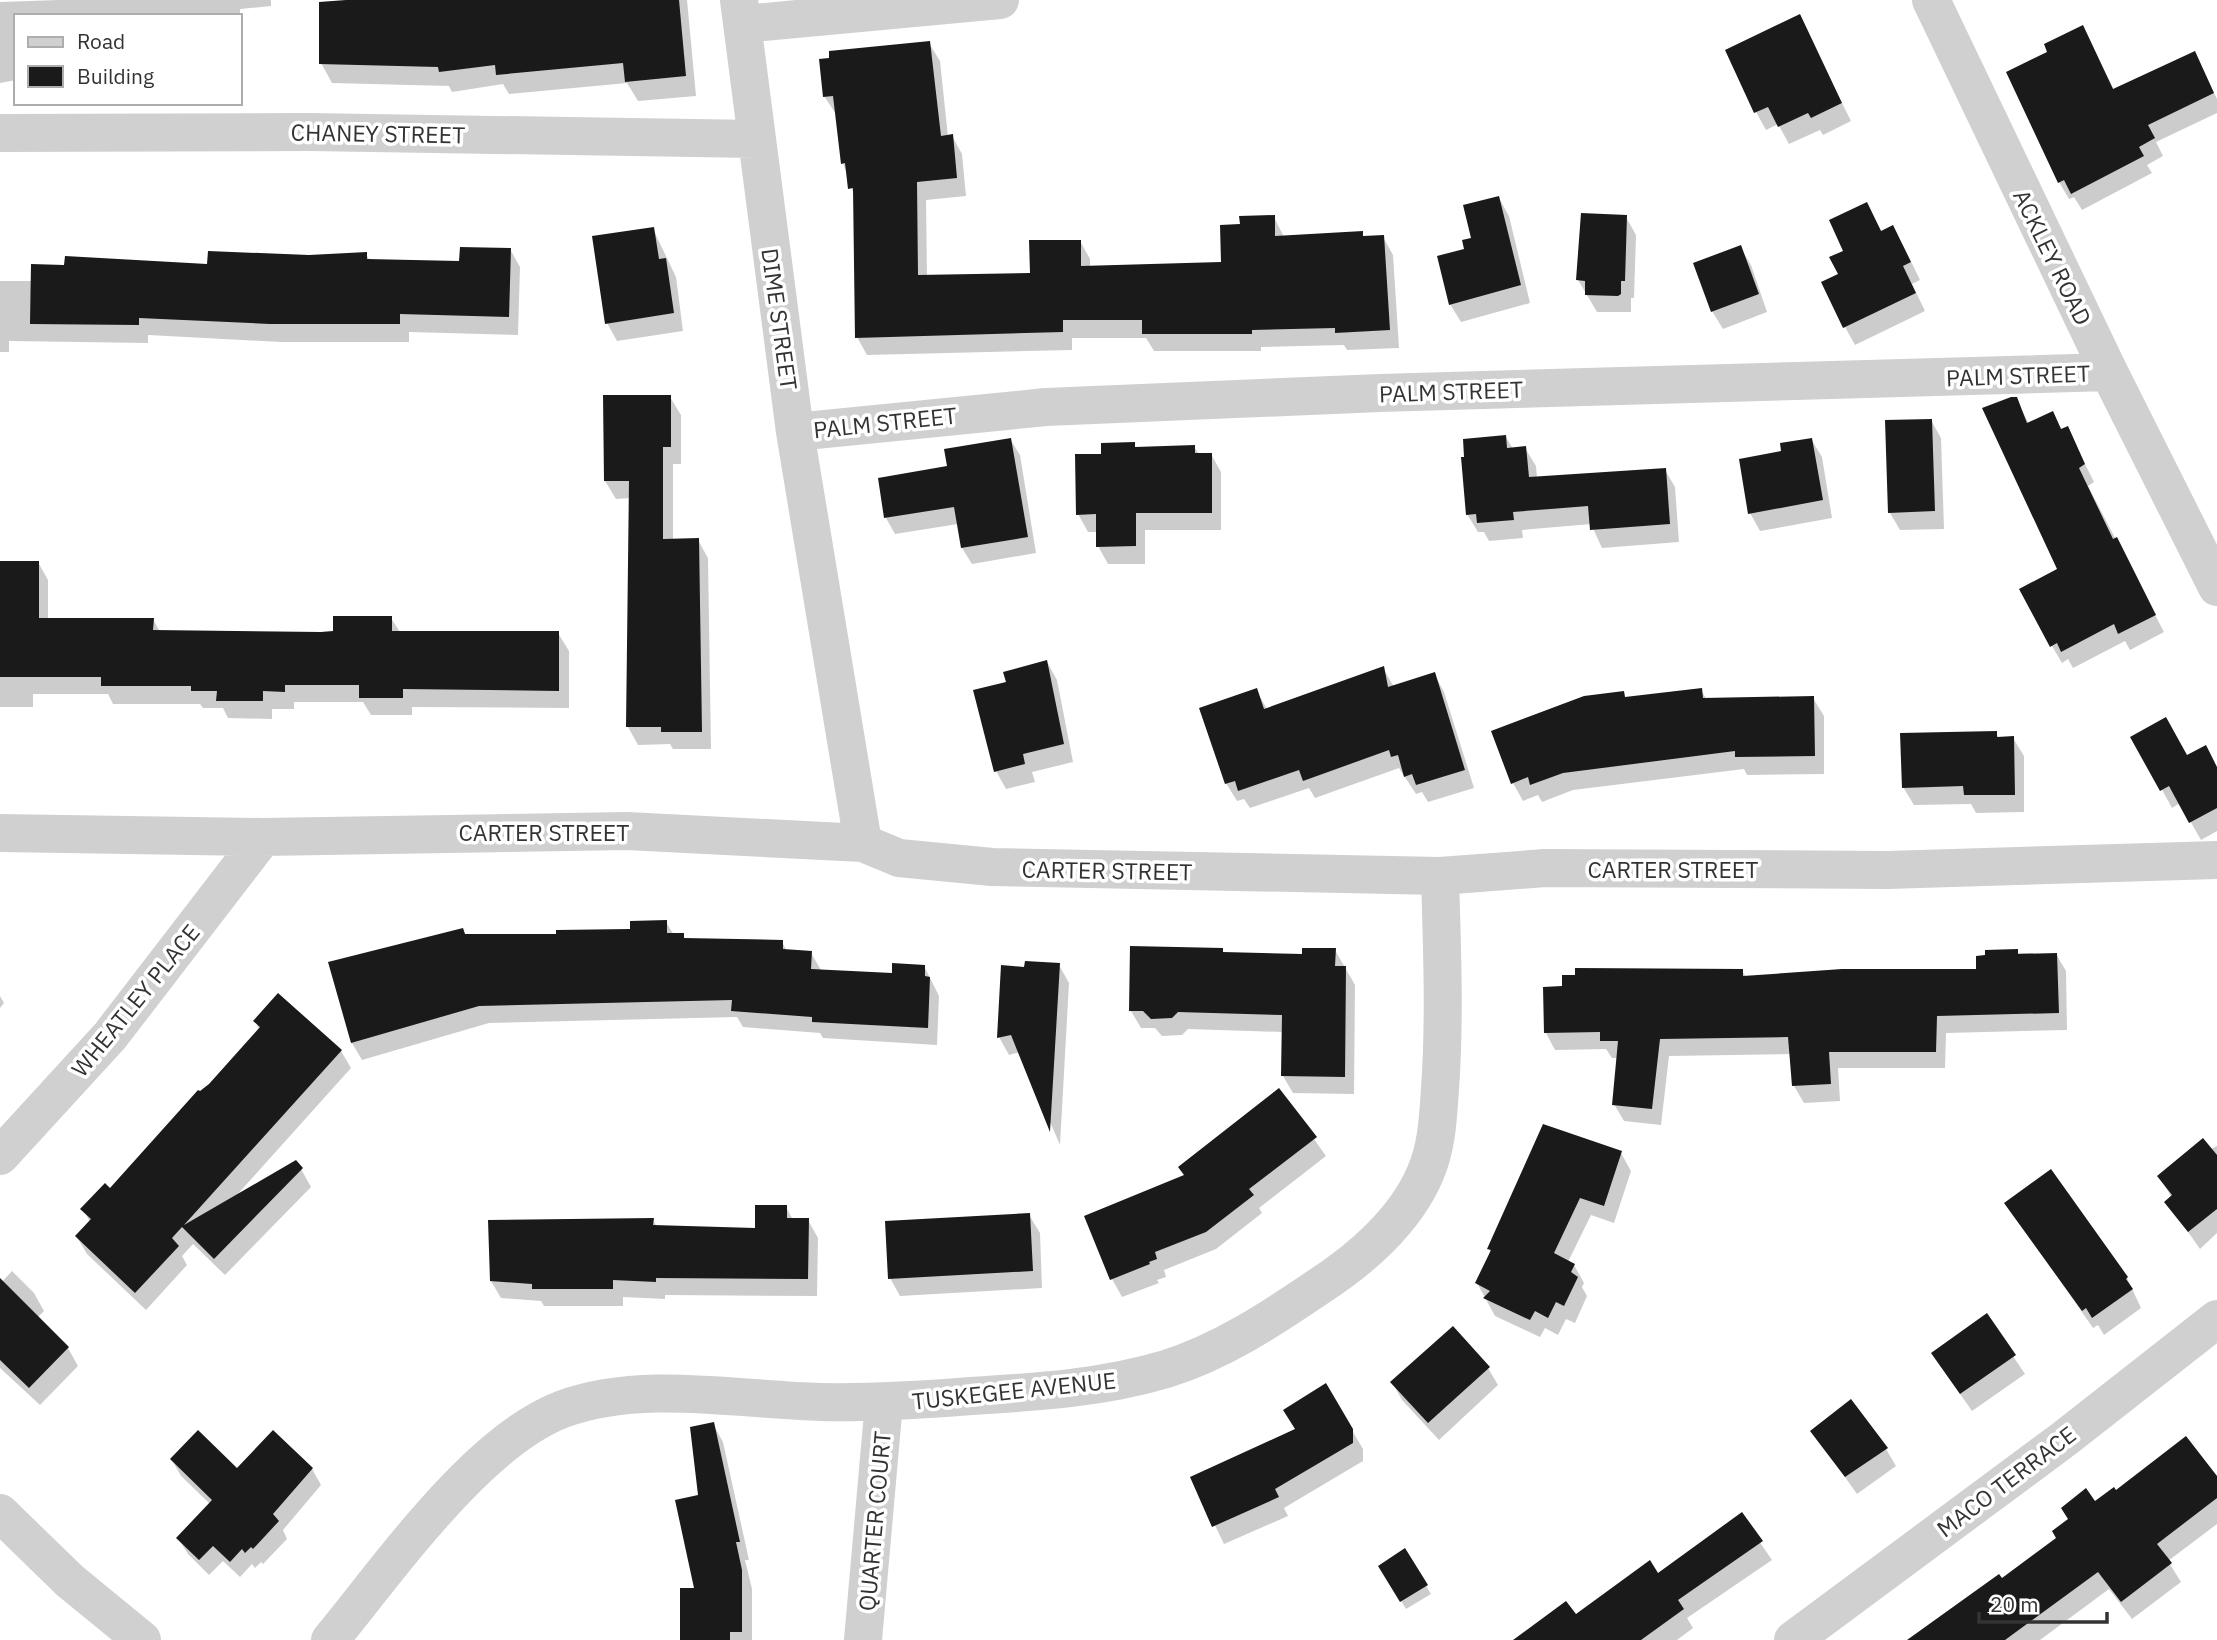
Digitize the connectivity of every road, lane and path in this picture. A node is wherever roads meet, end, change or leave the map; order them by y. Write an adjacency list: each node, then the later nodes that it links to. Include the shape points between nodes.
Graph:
1 (1000, 0): 3 (street)
2 (1931, 0): 6 (street, ACKLEY ROAD)
3 (741, 12): 5 (street, DIME STREET)
4 (0, 133): 5 (street, CHANEY STREET)
5 (756, 139): 7 (street, DIME STREET)
6 (2109, 373): 7 (street, PALM STREET, via 1394,392 1060,407); 8 (street, ACKLEY ROAD)
7 (795, 432): 11 (street, DIME STREET)
8 (2217, 587)
9 (0, 833): 10 (street, CARTER STREET)
10 (263, 837): 11 (street, CARTER STREET, via 627,831); 14 (street, WHEATLEY PLACE, via 110,1036)
11 (863, 843): 13 (street, CARTER STREET, via 900,859 992,867)
12 (2217, 860): 13 (street, CARTER STREET, via 1887,870 1545,868)
13 (1440, 876): 16 (street, TUSKEGEE AVENUE, via 1444,1029 1437,1133 1426,1172 1389,1227 1352,1262 1285,1310 1239,1337 1168,1368 1049,1391)
14 (0, 1156)
15 (2217, 1319): 21 (street, MACO TERRACE)
16 (884, 1402): 19 (street, TUSKEGEE AVENUE, via 668,1395 608,1398 562,1409 516,1434 447,1498); 20 (street, QUARTER COURT)
17 (0, 1513): 18 (street, via 70,1581)
18 (142, 1640)
19 (330, 1640)
20 (863, 1640)
21 (1793, 1640)

